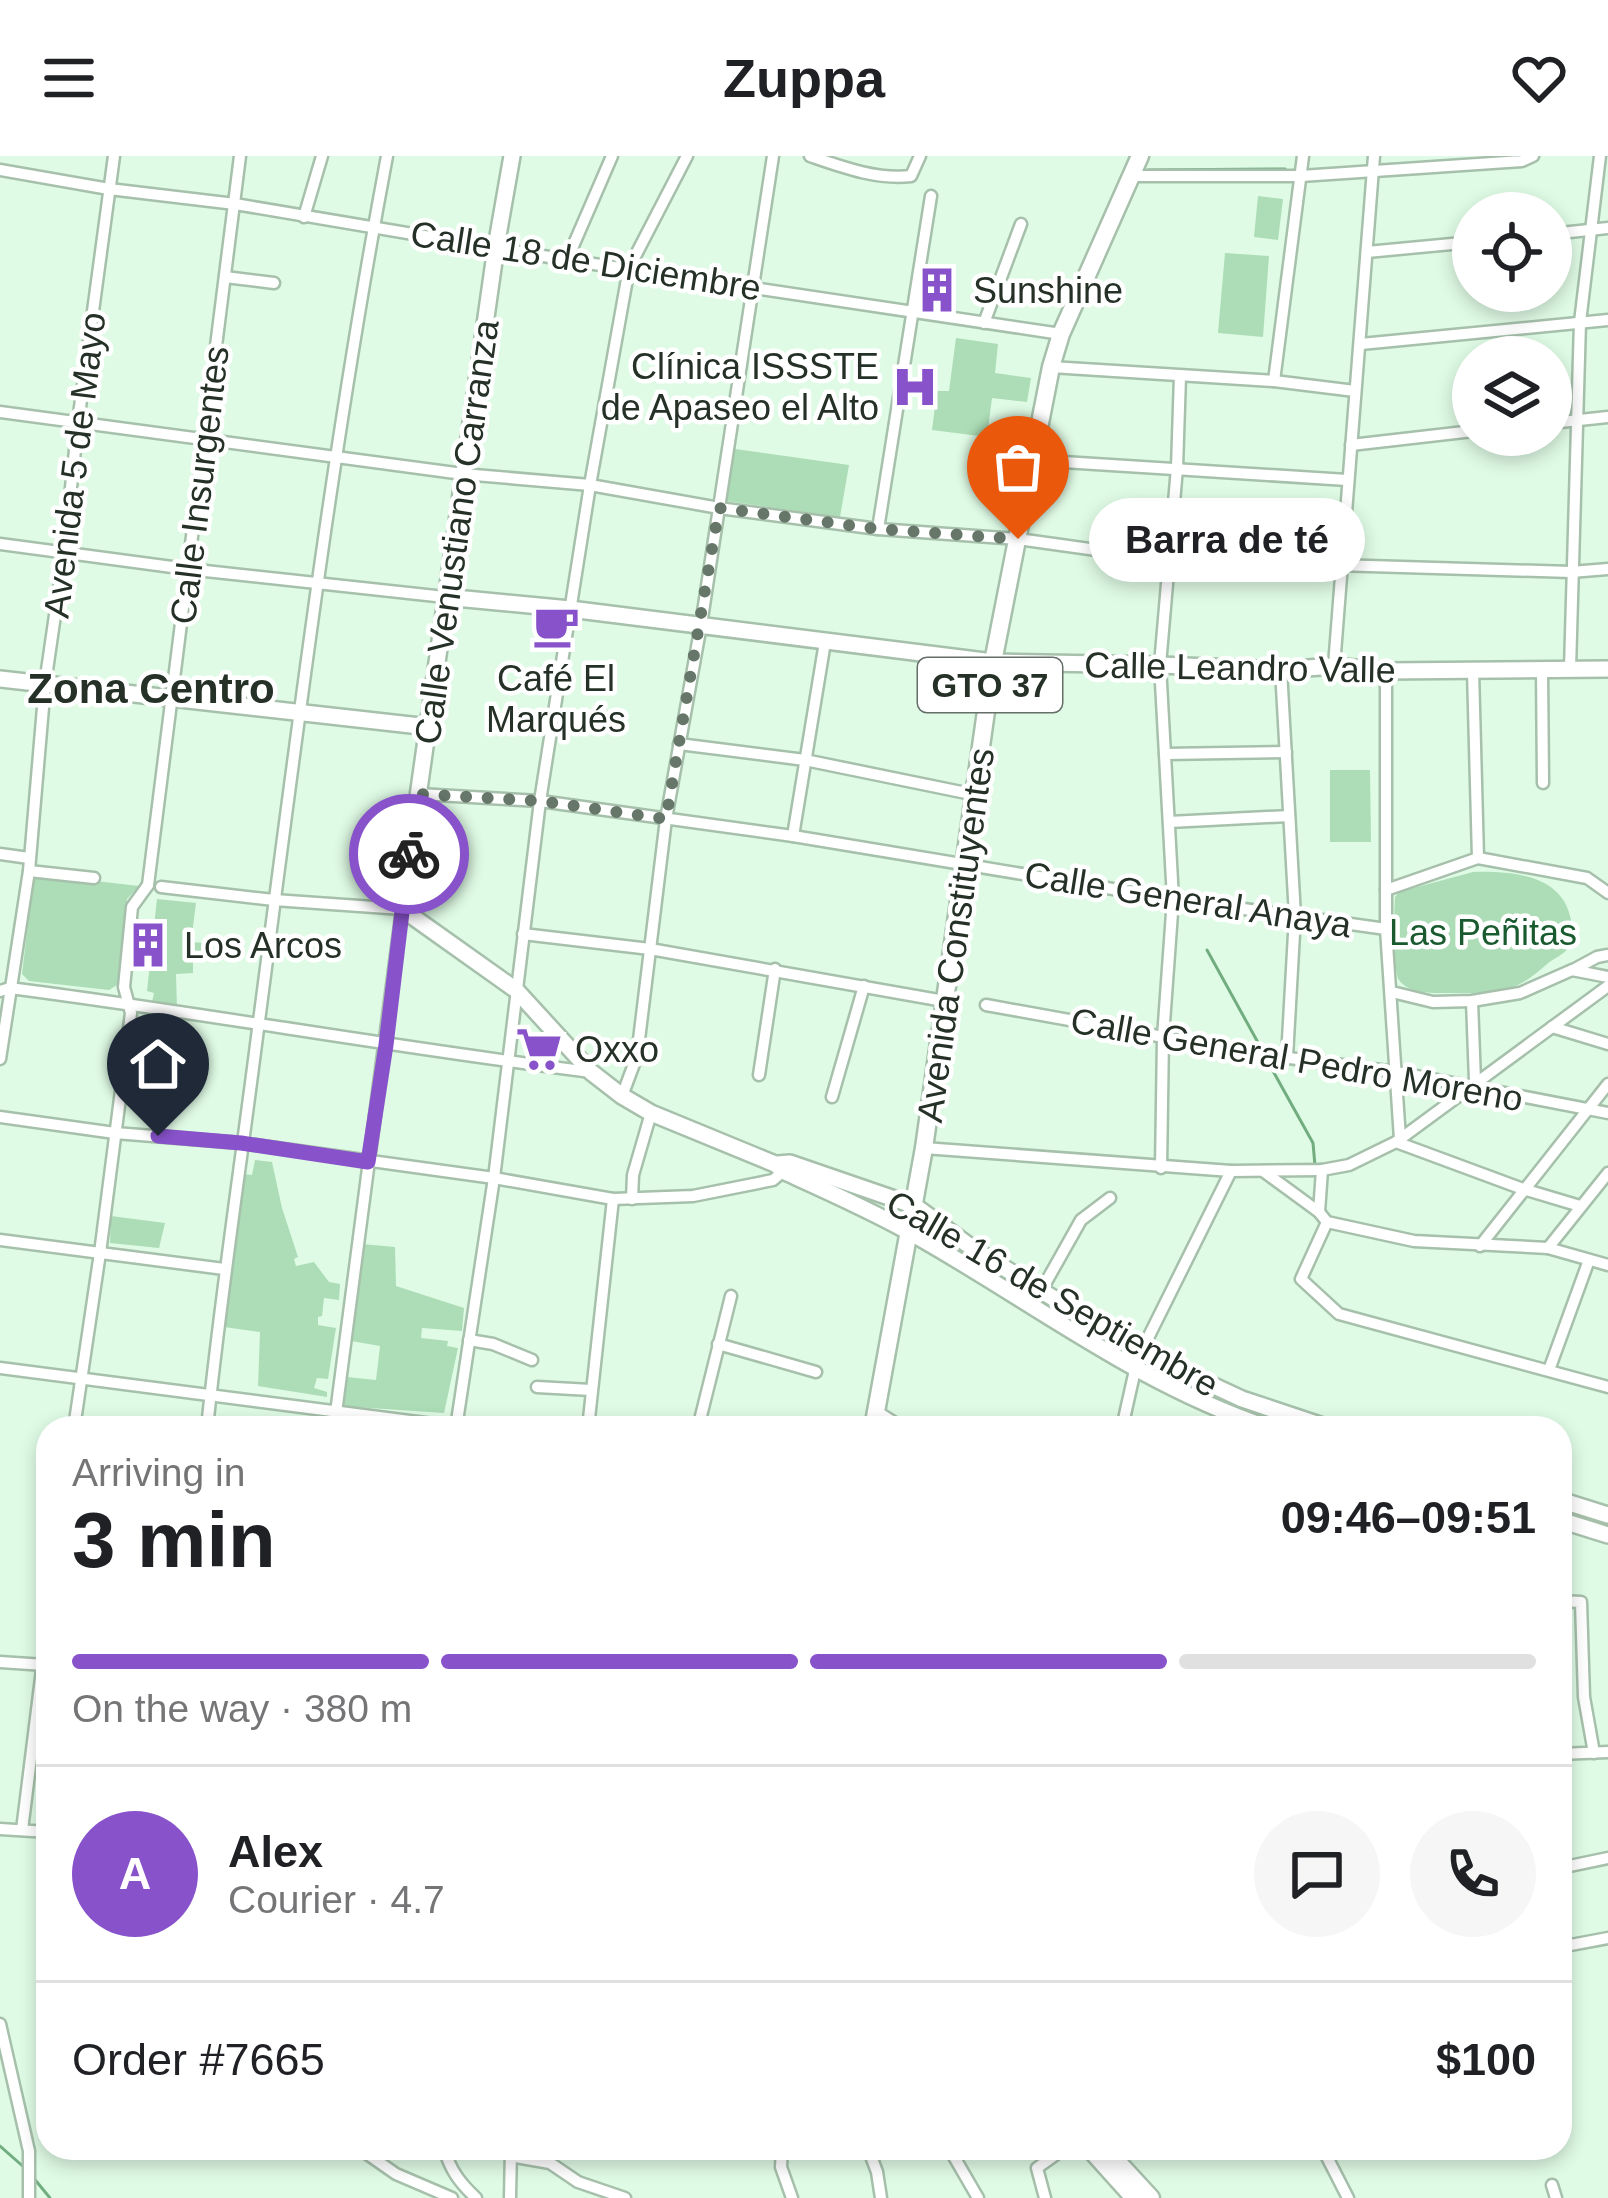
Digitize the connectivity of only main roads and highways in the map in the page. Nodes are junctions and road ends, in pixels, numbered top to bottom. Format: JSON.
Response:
{"nodes":[{"id":1,"x":1140,"y":156,"type":"edge"},
{"id":2,"x":875,"y":1416,"type":"edge"},
{"id":3,"x":1100,"y":2160,"type":"edge"},
{"id":4,"x":1117,"y":2160,"type":"edge"},
{"id":5,"x":1134,"y":2198,"type":"edge"},
{"id":6,"x":1151,"y":2198,"type":"edge"}],
"edges":[{"from":1,"to":2,"type":"main road","name":"Avenida Constituyentes","number":"GTO 37"},
{"from":3,"to":5,"type":"main road"},
{"from":4,"to":6,"type":"main road"}]}
